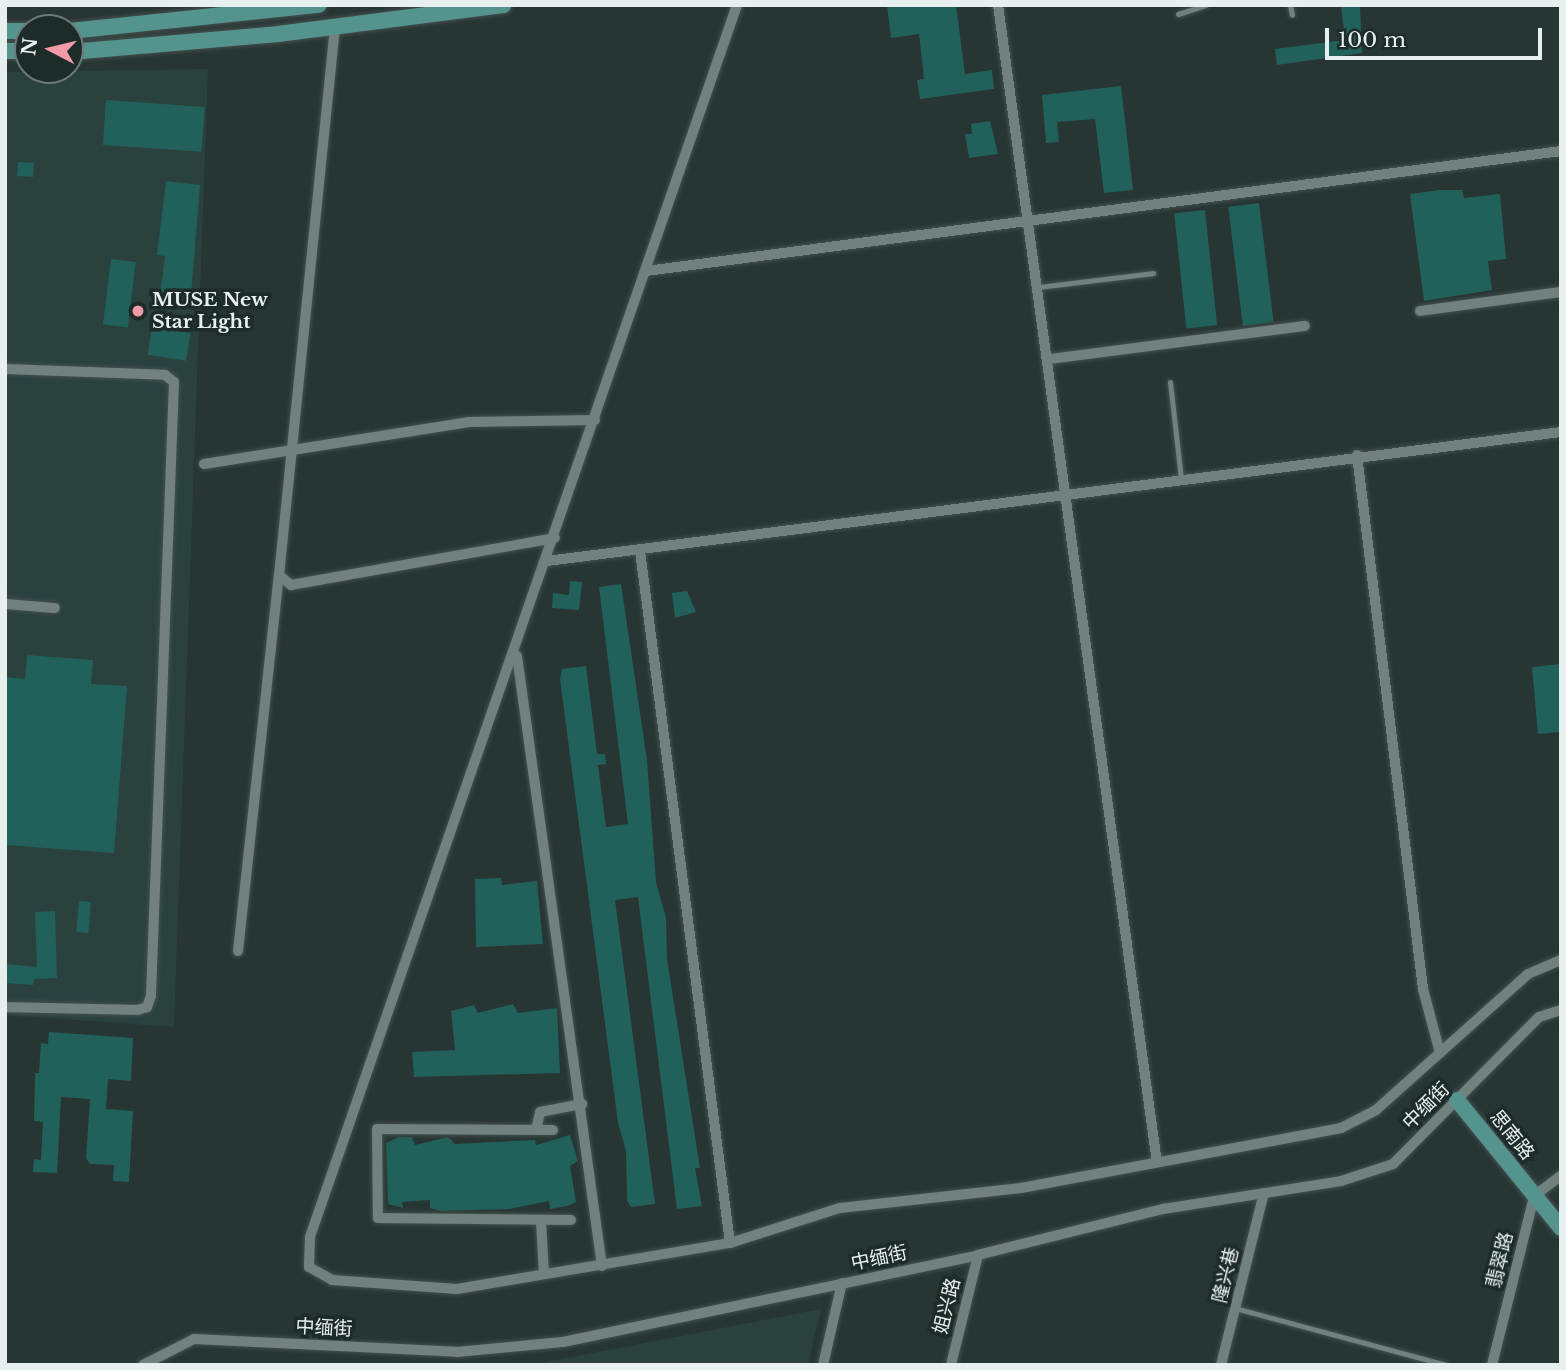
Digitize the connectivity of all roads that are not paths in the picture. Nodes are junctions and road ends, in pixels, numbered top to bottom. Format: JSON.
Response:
{"nodes":[{"id":1,"x":319,"y":5,"type":"edge"},
{"id":2,"x":503,"y":5,"type":"edge"},
{"id":3,"x":737,"y":5,"type":"edge"},
{"id":4,"x":998,"y":5,"type":"edge"},
{"id":5,"x":1206,"y":5,"type":"edge"},
{"id":6,"x":1290,"y":5,"type":"edge"},
{"id":7,"x":1178,"y":14,"type":"dead end"},
{"id":8,"x":1292,"y":15,"type":"dead end"},
{"id":9,"x":335,"y":27,"type":"junction"},
{"id":10,"x":84,"y":30,"type":"edge"},
{"id":11,"x":84,"y":51,"type":"edge"},
{"id":12,"x":1561,"y":151,"type":"edge"},
{"id":13,"x":1029,"y":218,"type":"junction"},
{"id":14,"x":646,"y":271,"type":"junction"},
{"id":15,"x":1153,"y":272,"type":"dead end"},
{"id":16,"x":1039,"y":287,"type":"junction"},
{"id":17,"x":1561,"y":292,"type":"edge"},
{"id":18,"x":1420,"y":311,"type":"dead end"},
{"id":19,"x":1305,"y":326,"type":"dead end"},
{"id":20,"x":1050,"y":359,"type":"junction"},
{"id":21,"x":5,"y":369,"type":"edge"},
{"id":22,"x":1170,"y":382,"type":"dead end"},
{"id":23,"x":595,"y":420,"type":"junction"},
{"id":24,"x":1561,"y":432,"type":"edge"},
{"id":25,"x":289,"y":449,"type":"junction"},
{"id":26,"x":1357,"y":455,"type":"junction"},
{"id":27,"x":204,"y":464,"type":"dead end"},
{"id":28,"x":1181,"y":478,"type":"junction"},
{"id":29,"x":1067,"y":493,"type":"junction"},
{"id":30,"x":555,"y":538,"type":"junction"},
{"id":31,"x":640,"y":551,"type":"junction"},
{"id":32,"x":547,"y":561,"type":"junction"},
{"id":33,"x":279,"y":575,"type":"junction"},
{"id":34,"x":5,"y":604,"type":"edge"},
{"id":35,"x":55,"y":608,"type":"dead end"},
{"id":36,"x":517,"y":652,"type":"junction"},
{"id":37,"x":237,"y":951,"type":"dead end"},
{"id":38,"x":1561,"y":960,"type":"edge"},
{"id":39,"x":5,"y":1007,"type":"edge"},
{"id":40,"x":1561,"y":1010,"type":"edge"},
{"id":41,"x":1440,"y":1053,"type":"junction"},
{"id":42,"x":1457,"y":1100,"type":"junction"},
{"id":43,"x":582,"y":1104,"type":"junction"},
{"id":44,"x":536,"y":1130,"type":"junction"},
{"id":45,"x":553,"y":1130,"type":"dead end"},
{"id":46,"x":1157,"y":1162,"type":"junction"},
{"id":47,"x":1561,"y":1176,"type":"edge"},
{"id":48,"x":1264,"y":1193,"type":"junction"},
{"id":49,"x":1534,"y":1196,"type":"junction"},
{"id":50,"x":571,"y":1220,"type":"dead end"},
{"id":51,"x":541,"y":1221,"type":"junction"},
{"id":52,"x":1561,"y":1228,"type":"edge"},
{"id":53,"x":730,"y":1243,"type":"junction"},
{"id":54,"x":978,"y":1255,"type":"junction"},
{"id":55,"x":602,"y":1266,"type":"junction"},
{"id":56,"x":544,"y":1274,"type":"junction"},
{"id":57,"x":842,"y":1283,"type":"junction"},
{"id":58,"x":1235,"y":1308,"type":"junction"},
{"id":59,"x":457,"y":1352,"type":"junction"},
{"id":60,"x":145,"y":1364,"type":"edge"},
{"id":61,"x":454,"y":1365,"type":"edge"},
{"id":62,"x":824,"y":1365,"type":"edge"},
{"id":63,"x":951,"y":1365,"type":"edge"},
{"id":64,"x":1221,"y":1365,"type":"edge"},
{"id":65,"x":1446,"y":1365,"type":"edge"},
{"id":66,"x":1492,"y":1365,"type":"edge"}],
"edges":[{"from":1,"to":10,"type":"street"},
{"from":2,"to":9,"type":"street"},
{"from":3,"to":14,"type":"street"},
{"from":4,"to":13,"type":"street"},
{"from":5,"to":7,"type":"lane"},
{"from":6,"to":8,"type":"lane"},
{"from":9,"to":11,"type":"street"},
{"from":9,"to":25,"type":"street"},
{"from":12,"to":13,"type":"street"},
{"from":13,"to":14,"type":"street"},
{"from":13,"to":16,"type":"street"},
{"from":14,"to":23,"type":"street"},
{"from":15,"to":16,"type":"lane"},
{"from":16,"to":20,"type":"street"},
{"from":17,"to":18,"type":"street"},
{"from":19,"to":20,"type":"street"},
{"from":20,"to":29,"type":"street"},
{"from":21,"to":39,"type":"street"},
{"from":22,"to":28,"type":"lane"},
{"from":23,"to":25,"type":"street"},
{"from":23,"to":30,"type":"street"},
{"from":24,"to":26,"type":"street"},
{"from":25,"to":27,"type":"street"},
{"from":25,"to":33,"type":"street"},
{"from":26,"to":28,"type":"street"},
{"from":26,"to":41,"type":"street"},
{"from":28,"to":29,"type":"street"},
{"from":29,"to":31,"type":"street"},
{"from":29,"to":46,"type":"street"},
{"from":30,"to":32,"type":"street"},
{"from":30,"to":33,"type":"street"},
{"from":31,"to":32,"type":"street"},
{"from":31,"to":53,"type":"street"},
{"from":32,"to":36,"type":"street"},
{"from":33,"to":37,"type":"street"},
{"from":34,"to":35,"type":"street"},
{"from":36,"to":43,"type":"street"},
{"from":36,"to":56,"type":"street"},
{"from":38,"to":41,"type":"street"},
{"from":40,"to":42,"type":"street","name":"中缅街"},
{"from":41,"to":46,"type":"street"},
{"from":42,"to":48,"type":"street","name":"中缅街"},
{"from":42,"to":49,"type":"street","name":"思南路"},
{"from":43,"to":44,"type":"street"},
{"from":43,"to":55,"type":"street"},
{"from":44,"to":45,"type":"street"},
{"from":44,"to":51,"type":"street"},
{"from":46,"to":53,"type":"street"},
{"from":47,"to":49,"type":"street"},
{"from":48,"to":54,"type":"street","name":"中缅街"},
{"from":48,"to":58,"type":"street","name":"隆兴巷"},
{"from":49,"to":52,"type":"street","name":"思南路"},
{"from":49,"to":66,"type":"street","name":"翡翠路"},
{"from":50,"to":51,"type":"street"},
{"from":51,"to":56,"type":"street"},
{"from":53,"to":55,"type":"street"},
{"from":54,"to":57,"type":"street","name":"中缅街"},
{"from":54,"to":63,"type":"street","name":"姐兴路"},
{"from":55,"to":56,"type":"street"},
{"from":57,"to":59,"type":"street","name":"中缅街"},
{"from":57,"to":62,"type":"street"},
{"from":58,"to":64,"type":"street","name":"隆兴巷"},
{"from":58,"to":65,"type":"lane"},
{"from":59,"to":60,"type":"street","name":"中缅街"},
{"from":59,"to":61,"type":"street"}]}
